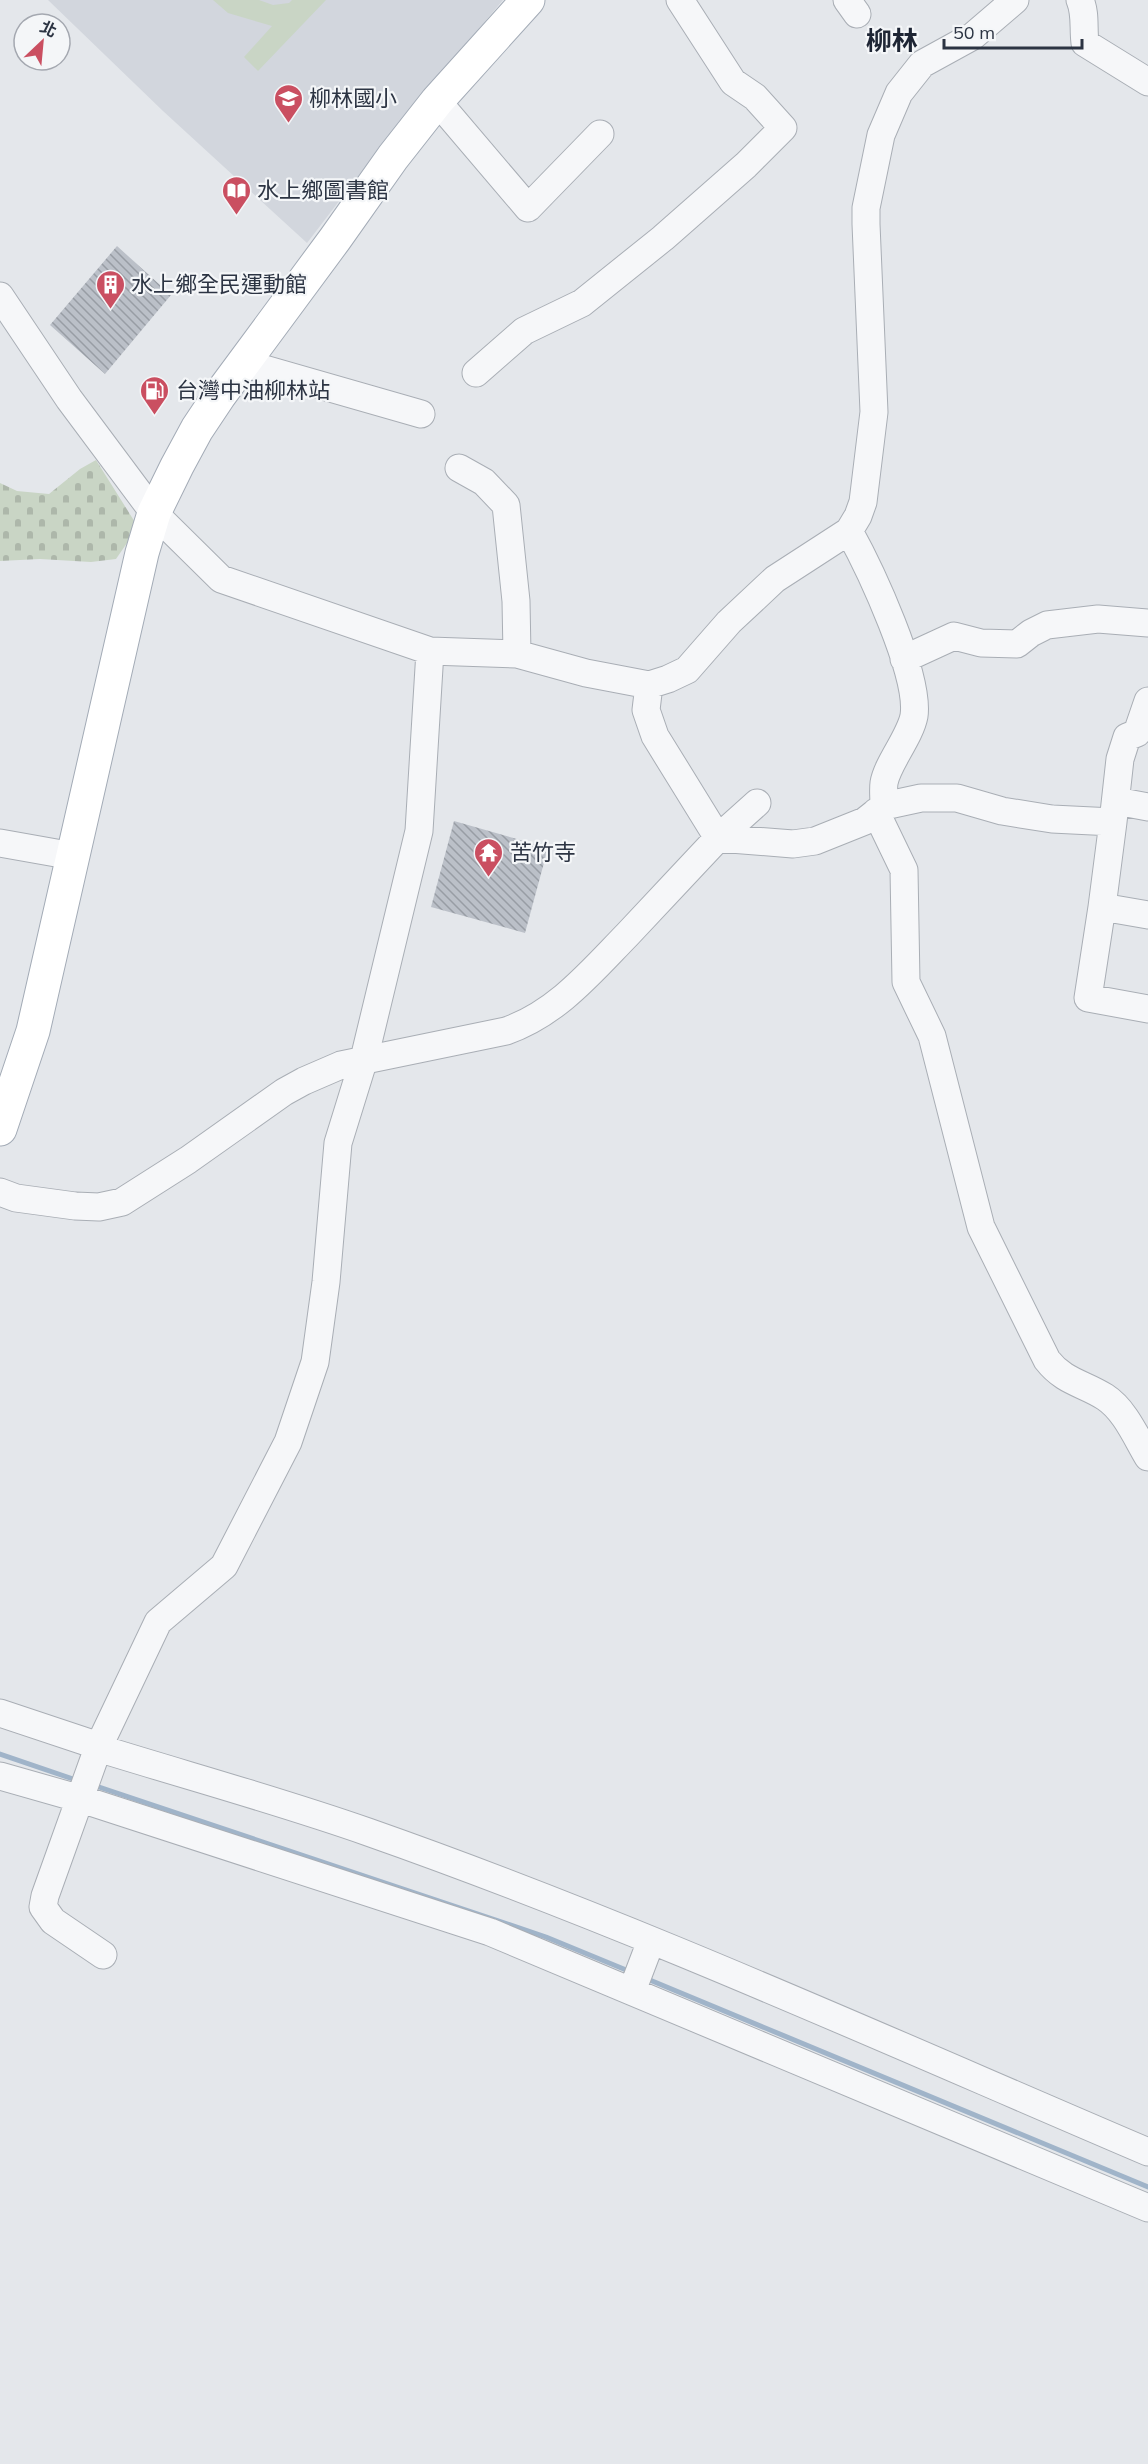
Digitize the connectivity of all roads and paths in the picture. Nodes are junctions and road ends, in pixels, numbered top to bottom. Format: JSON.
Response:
{"nodes":[{"id":1,"x":528,"y":0,"type":"edge"},
{"id":2,"x":680,"y":0,"type":"edge"},
{"id":3,"x":1015,"y":0,"type":"edge"},
{"id":4,"x":1080,"y":0,"type":"edge"},
{"id":5,"x":1148,"y":82,"type":"edge"},
{"id":6,"x":437,"y":101,"type":"junction"},
{"id":7,"x":600,"y":134,"type":"dead end"},
{"id":8,"x":0,"y":296,"type":"edge"},
{"id":9,"x":243,"y":363,"type":"junction"},
{"id":10,"x":476,"y":373,"type":"dead end"},
{"id":11,"x":421,"y":414,"type":"dead end"},
{"id":12,"x":459,"y":468,"type":"dead end"},
{"id":13,"x":154,"y":513,"type":"junction"},
{"id":14,"x":849,"y":531,"type":"junction"},
{"id":15,"x":1148,"y":623,"type":"edge"},
{"id":16,"x":430,"y":651,"type":"junction"},
{"id":17,"x":517,"y":654,"type":"junction"},
{"id":18,"x":904,"y":659,"type":"junction"},
{"id":19,"x":649,"y":685,"type":"junction"},
{"id":20,"x":1148,"y":701,"type":"edge"},
{"id":21,"x":1142,"y":733,"type":"edge"},
{"id":22,"x":757,"y":803,"type":"dead end"},
{"id":23,"x":1148,"y":807,"type":"edge"},
{"id":24,"x":880,"y":809,"type":"junction"},
{"id":25,"x":1115,"y":812,"type":"junction"},
{"id":26,"x":718,"y":838,"type":"junction"},
{"id":27,"x":0,"y":843,"type":"edge"},
{"id":28,"x":73,"y":856,"type":"junction"},
{"id":29,"x":1102,"y":907,"type":"junction"},
{"id":30,"x":1148,"y":915,"type":"edge"},
{"id":31,"x":1148,"y":1009,"type":"edge"},
{"id":32,"x":364,"y":1059,"type":"junction"},
{"id":33,"x":1,"y":1120,"type":"edge"},
{"id":34,"x":0,"y":1192,"type":"edge"},
{"id":35,"x":1148,"y":1457,"type":"edge"},
{"id":36,"x":0,"y":1713,"type":"edge"},
{"id":37,"x":98,"y":1748,"type":"junction"},
{"id":38,"x":0,"y":1776,"type":"edge"},
{"id":39,"x":81,"y":1799,"type":"junction"},
{"id":40,"x":651,"y":1941,"type":"junction"},
{"id":41,"x":103,"y":1955,"type":"dead end"},
{"id":42,"x":632,"y":1991,"type":"junction"},
{"id":43,"x":1148,"y":2152,"type":"edge"},
{"id":44,"x":1148,"y":2208,"type":"edge"}],
"edges":[{"from":1,"to":6,"type":"main road"},
{"from":2,"to":10,"type":"street"},
{"from":3,"to":14,"type":"street"},
{"from":4,"to":5,"type":"street"},
{"from":6,"to":7,"type":"street"},
{"from":6,"to":9,"type":"main road"},
{"from":8,"to":13,"type":"street"},
{"from":9,"to":11,"type":"street"},
{"from":9,"to":13,"type":"main road"},
{"from":12,"to":17,"type":"street"},
{"from":13,"to":16,"type":"street"},
{"from":13,"to":28,"type":"main road"},
{"from":14,"to":18,"type":"street"},
{"from":14,"to":19,"type":"street"},
{"from":15,"to":18,"type":"street"},
{"from":16,"to":17,"type":"street"},
{"from":16,"to":32,"type":"street"},
{"from":17,"to":19,"type":"street"},
{"from":18,"to":24,"type":"street"},
{"from":19,"to":26,"type":"street"},
{"from":20,"to":21,"type":"street"},
{"from":21,"to":25,"type":"street"},
{"from":22,"to":26,"type":"street"},
{"from":23,"to":25,"type":"street"},
{"from":24,"to":25,"type":"street"},
{"from":24,"to":26,"type":"street"},
{"from":24,"to":35,"type":"street"},
{"from":25,"to":29,"type":"street"},
{"from":26,"to":32,"type":"street"},
{"from":27,"to":28,"type":"street"},
{"from":28,"to":33,"type":"main road"},
{"from":29,"to":30,"type":"street"},
{"from":29,"to":31,"type":"street"},
{"from":32,"to":34,"type":"street"},
{"from":32,"to":37,"type":"street"},
{"from":36,"to":37,"type":"street"},
{"from":37,"to":39,"type":"street"},
{"from":37,"to":40,"type":"street"},
{"from":38,"to":39,"type":"street"},
{"from":39,"to":41,"type":"street"},
{"from":39,"to":42,"type":"street"},
{"from":40,"to":42,"type":"street"},
{"from":40,"to":43,"type":"street"},
{"from":42,"to":44,"type":"street"}]}
